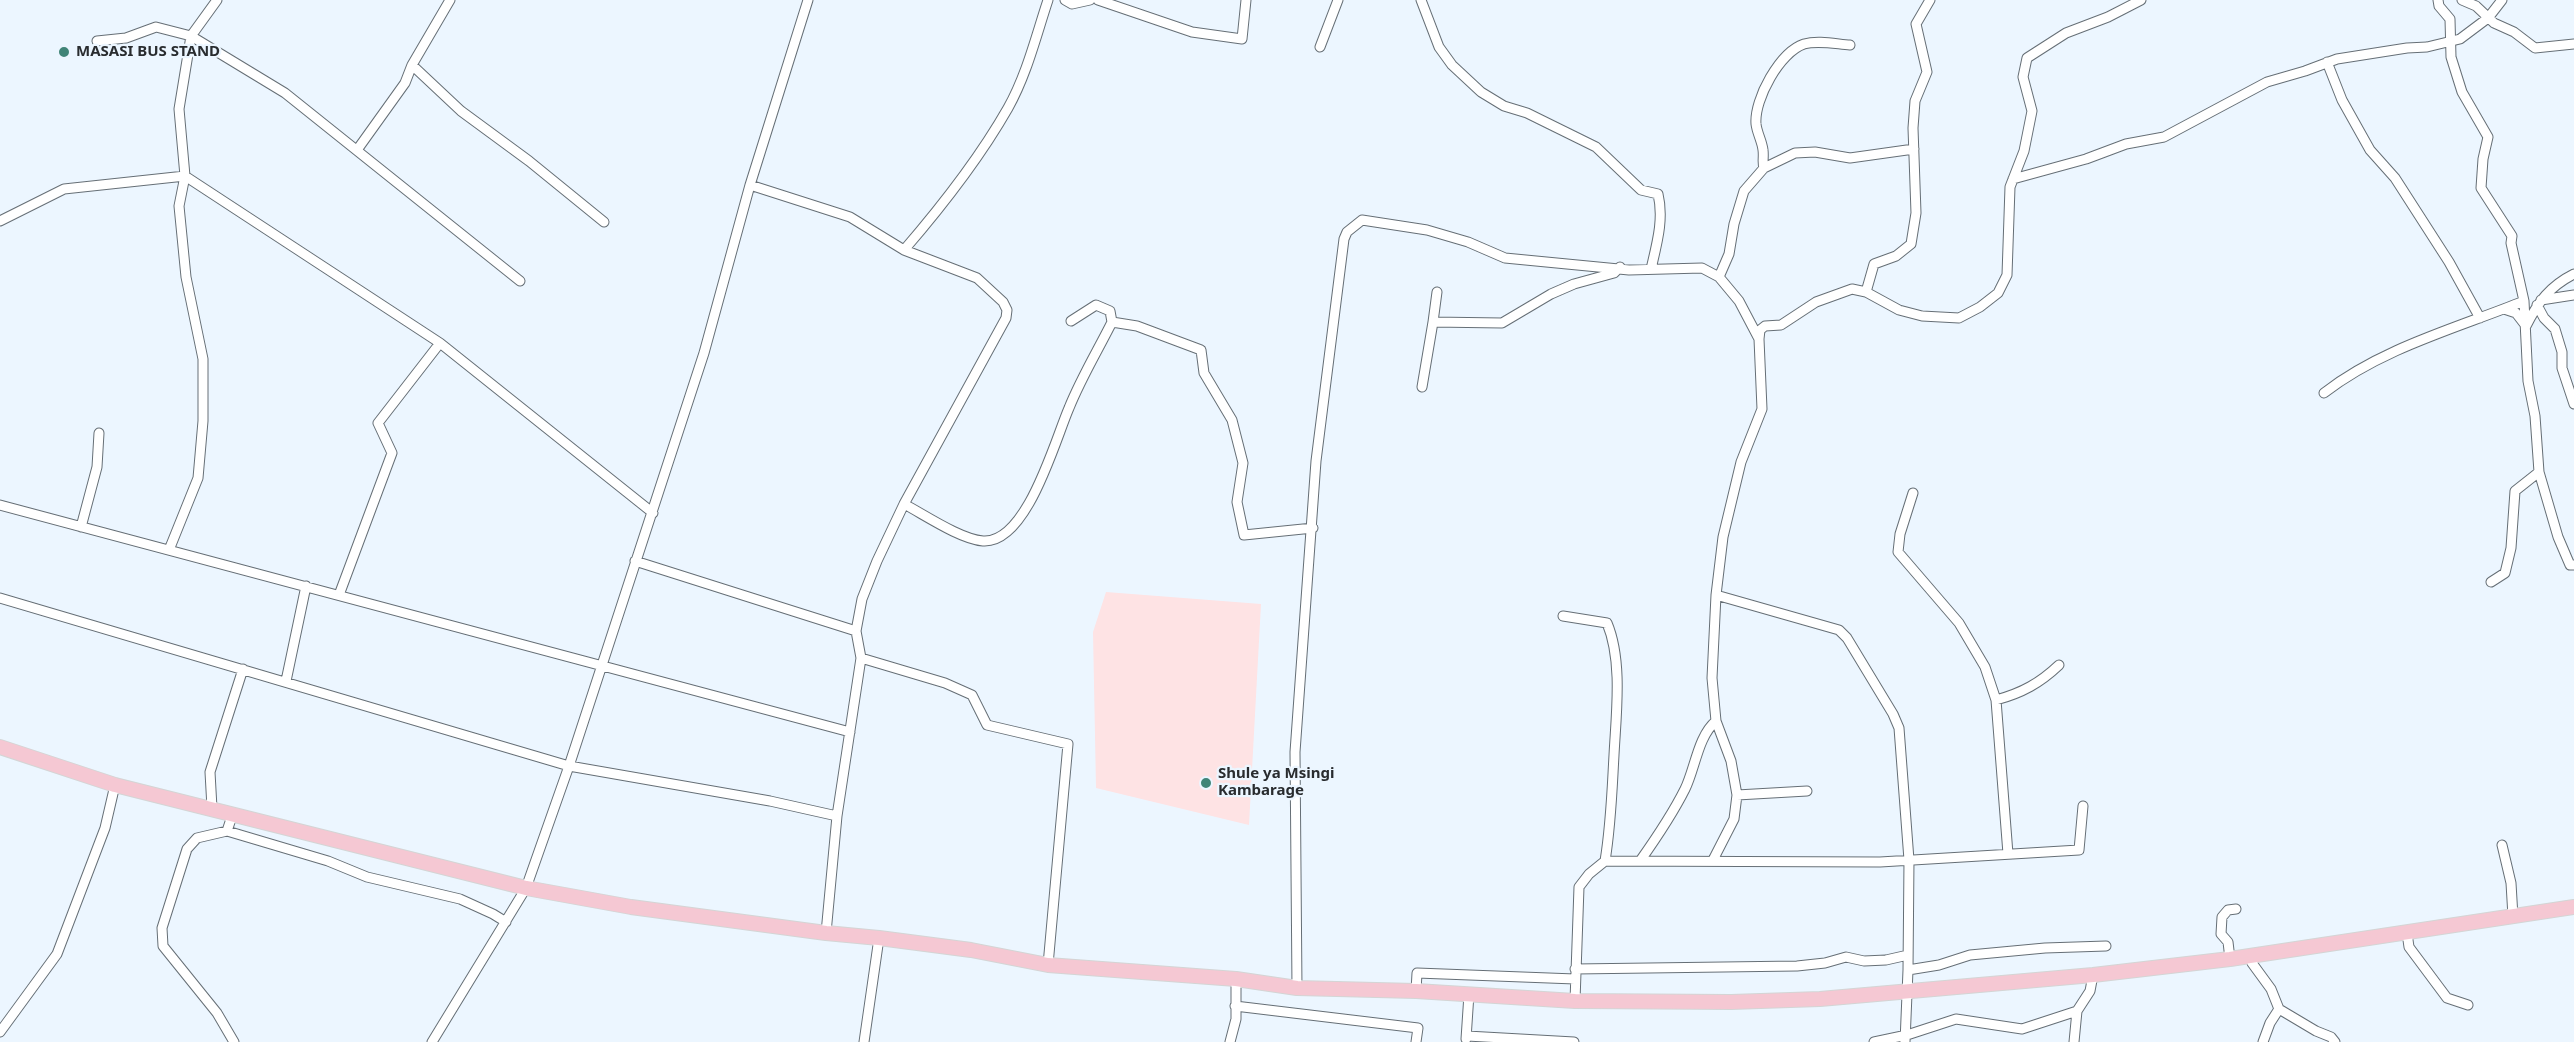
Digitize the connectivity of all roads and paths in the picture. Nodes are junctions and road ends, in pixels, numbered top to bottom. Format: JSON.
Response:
{"nodes":[{"id":1,"x":217,"y":0,"type":"edge"},
{"id":2,"x":450,"y":0,"type":"edge"},
{"id":3,"x":807,"y":0,"type":"edge"},
{"id":4,"x":1048,"y":0,"type":"edge"},
{"id":5,"x":1065,"y":0,"type":"edge"},
{"id":6,"x":1090,"y":0,"type":"edge"},
{"id":7,"x":1098,"y":0,"type":"edge"},
{"id":8,"x":1246,"y":0,"type":"edge"},
{"id":9,"x":1338,"y":0,"type":"edge"},
{"id":10,"x":1421,"y":0,"type":"edge"},
{"id":11,"x":1930,"y":0,"type":"edge"},
{"id":12,"x":2141,"y":0,"type":"edge"},
{"id":13,"x":2438,"y":0,"type":"edge"},
{"id":14,"x":2462,"y":0,"type":"edge"},
{"id":15,"x":2502,"y":0,"type":"edge"},
{"id":16,"x":2488,"y":18,"type":"junction"},
{"id":17,"x":190,"y":36,"type":"junction"},
{"id":18,"x":98,"y":41,"type":"dead end"},
{"id":19,"x":2452,"y":41,"type":"junction"},
{"id":20,"x":2574,"y":44,"type":"edge"},
{"id":21,"x":1850,"y":45,"type":"dead end"},
{"id":22,"x":1320,"y":47,"type":"dead end"},
{"id":23,"x":2327,"y":62,"type":"junction"},
{"id":24,"x":412,"y":65,"type":"junction"},
{"id":25,"x":1914,"y":149,"type":"junction"},
{"id":26,"x":357,"y":150,"type":"junction"},
{"id":27,"x":1764,"y":168,"type":"junction"},
{"id":28,"x":185,"y":176,"type":"junction"},
{"id":29,"x":2013,"y":179,"type":"junction"},
{"id":30,"x":750,"y":185,"type":"junction"},
{"id":31,"x":0,"y":221,"type":"edge"},
{"id":32,"x":604,"y":222,"type":"dead end"},
{"id":33,"x":904,"y":250,"type":"junction"},
{"id":34,"x":1620,"y":267,"type":"junction"},
{"id":35,"x":1651,"y":269,"type":"junction"},
{"id":36,"x":2574,"y":274,"type":"edge"},
{"id":37,"x":1719,"y":277,"type":"junction"},
{"id":38,"x":520,"y":281,"type":"dead end"},
{"id":39,"x":1437,"y":292,"type":"dead end"},
{"id":40,"x":1866,"y":292,"type":"junction"},
{"id":41,"x":2574,"y":295,"type":"edge"},
{"id":42,"x":2524,"y":301,"type":"junction"},
{"id":43,"x":2539,"y":302,"type":"junction"},
{"id":44,"x":2504,"y":309,"type":"junction"},
{"id":45,"x":2480,"y":318,"type":"junction"},
{"id":46,"x":1071,"y":321,"type":"dead end"},
{"id":47,"x":1112,"y":322,"type":"junction"},
{"id":48,"x":1433,"y":322,"type":"junction"},
{"id":49,"x":2526,"y":326,"type":"junction"},
{"id":50,"x":1759,"y":339,"type":"junction"},
{"id":51,"x":440,"y":343,"type":"junction"},
{"id":52,"x":1422,"y":387,"type":"dead end"},
{"id":53,"x":2324,"y":393,"type":"dead end"},
{"id":54,"x":2574,"y":404,"type":"edge"},
{"id":55,"x":99,"y":433,"type":"dead end"},
{"id":56,"x":2539,"y":472,"type":"junction"},
{"id":57,"x":1913,"y":493,"type":"dead end"},
{"id":58,"x":904,"y":504,"type":"junction"},
{"id":59,"x":0,"y":506,"type":"edge"},
{"id":60,"x":652,"y":513,"type":"junction"},
{"id":61,"x":81,"y":527,"type":"junction"},
{"id":62,"x":1313,"y":528,"type":"junction"},
{"id":63,"x":169,"y":550,"type":"junction"},
{"id":64,"x":635,"y":561,"type":"junction"},
{"id":65,"x":2574,"y":565,"type":"edge"},
{"id":66,"x":2491,"y":582,"type":"dead end"},
{"id":67,"x":306,"y":586,"type":"junction"},
{"id":68,"x":339,"y":595,"type":"junction"},
{"id":69,"x":1716,"y":595,"type":"junction"},
{"id":70,"x":0,"y":598,"type":"edge"},
{"id":71,"x":1563,"y":616,"type":"dead end"},
{"id":72,"x":856,"y":631,"type":"junction"},
{"id":73,"x":861,"y":658,"type":"junction"},
{"id":74,"x":2059,"y":665,"type":"dead end"},
{"id":75,"x":601,"y":666,"type":"junction"},
{"id":76,"x":243,"y":669,"type":"junction"},
{"id":77,"x":286,"y":681,"type":"junction"},
{"id":78,"x":1996,"y":700,"type":"junction"},
{"id":79,"x":1716,"y":722,"type":"junction"},
{"id":80,"x":850,"y":732,"type":"junction"},
{"id":81,"x":0,"y":747,"type":"edge"},
{"id":82,"x":569,"y":766,"type":"junction"},
{"id":83,"x":115,"y":785,"type":"junction"},
{"id":84,"x":1807,"y":791,"type":"dead end"},
{"id":85,"x":1737,"y":795,"type":"junction"},
{"id":86,"x":2083,"y":806,"type":"dead end"},
{"id":87,"x":212,"y":808,"type":"junction"},
{"id":88,"x":233,"y":813,"type":"junction"},
{"id":89,"x":837,"y":816,"type":"junction"},
{"id":90,"x":227,"y":831,"type":"junction"},
{"id":91,"x":2502,"y":845,"type":"dead end"},
{"id":92,"x":2008,"y":854,"type":"junction"},
{"id":93,"x":1713,"y":860,"type":"junction"},
{"id":94,"x":1909,"y":860,"type":"junction"},
{"id":95,"x":1605,"y":861,"type":"junction"},
{"id":96,"x":1640,"y":861,"type":"junction"},
{"id":97,"x":526,"y":888,"type":"junction"},
{"id":98,"x":2574,"y":907,"type":"edge"},
{"id":99,"x":2236,"y":909,"type":"dead end"},
{"id":100,"x":2513,"y":917,"type":"junction"},
{"id":101,"x":506,"y":922,"type":"junction"},
{"id":102,"x":826,"y":933,"type":"junction"},
{"id":103,"x":2407,"y":933,"type":"junction"},
{"id":104,"x":879,"y":938,"type":"junction"},
{"id":105,"x":2106,"y":946,"type":"dead end"},
{"id":106,"x":1908,"y":955,"type":"junction"},
{"id":107,"x":2252,"y":956,"type":"junction"},
{"id":108,"x":2230,"y":959,"type":"junction"},
{"id":109,"x":1048,"y":965,"type":"junction"},
{"id":110,"x":1908,"y":970,"type":"junction"},
{"id":111,"x":1575,"y":974,"type":"junction"},
{"id":112,"x":2093,"y":975,"type":"junction"},
{"id":113,"x":1236,"y":979,"type":"junction"},
{"id":114,"x":1297,"y":987,"type":"junction"},
{"id":115,"x":1416,"y":991,"type":"junction"},
{"id":116,"x":1906,"y":992,"type":"junction"},
{"id":117,"x":1469,"y":994,"type":"junction"},
{"id":118,"x":1575,"y":1001,"type":"junction"},
{"id":119,"x":2468,"y":1005,"type":"dead end"},
{"id":120,"x":1236,"y":1006,"type":"junction"},
{"id":121,"x":2279,"y":1009,"type":"junction"},
{"id":122,"x":2077,"y":1011,"type":"junction"},
{"id":123,"x":0,"y":1032,"type":"edge"},
{"id":124,"x":1466,"y":1039,"type":"edge"},
{"id":125,"x":1906,"y":1039,"type":"edge"},
{"id":126,"x":234,"y":1042,"type":"edge"},
{"id":127,"x":432,"y":1042,"type":"edge"},
{"id":128,"x":864,"y":1042,"type":"edge"},
{"id":129,"x":1230,"y":1042,"type":"edge"},
{"id":130,"x":1416,"y":1042,"type":"edge"},
{"id":131,"x":1574,"y":1042,"type":"edge"},
{"id":132,"x":1874,"y":1042,"type":"edge"},
{"id":133,"x":2074,"y":1042,"type":"edge"},
{"id":134,"x":2263,"y":1042,"type":"edge"},
{"id":135,"x":2335,"y":1042,"type":"edge"}],
"edges":[{"from":1,"to":17,"type":"street"},
{"from":2,"to":24,"type":"street"},
{"from":3,"to":30,"type":"street"},
{"from":4,"to":33,"type":"street"},
{"from":5,"to":6,"type":"street"},
{"from":7,"to":8,"type":"street"},
{"from":9,"to":22,"type":"street"},
{"from":10,"to":35,"type":"street"},
{"from":11,"to":25,"type":"street"},
{"from":12,"to":29,"type":"street"},
{"from":13,"to":19,"type":"street"},
{"from":14,"to":16,"type":"street"},
{"from":15,"to":16,"type":"street"},
{"from":16,"to":19,"type":"street"},
{"from":16,"to":20,"type":"street"},
{"from":17,"to":18,"type":"street"},
{"from":17,"to":26,"type":"street"},
{"from":17,"to":28,"type":"street"},
{"from":19,"to":23,"type":"street"},
{"from":19,"to":42,"type":"street"},
{"from":21,"to":27,"type":"street"},
{"from":23,"to":29,"type":"street"},
{"from":23,"to":45,"type":"street"},
{"from":24,"to":26,"type":"street"},
{"from":24,"to":32,"type":"street"},
{"from":25,"to":27,"type":"street"},
{"from":25,"to":40,"type":"street"},
{"from":26,"to":38,"type":"street"},
{"from":27,"to":37,"type":"street"},
{"from":28,"to":31,"type":"street"},
{"from":28,"to":51,"type":"street"},
{"from":28,"to":63,"type":"street"},
{"from":29,"to":40,"type":"street"},
{"from":30,"to":33,"type":"street"},
{"from":30,"to":60,"type":"street"},
{"from":33,"to":58,"type":"street"},
{"from":34,"to":35,"type":"street"},
{"from":34,"to":48,"type":"street"},
{"from":34,"to":62,"type":"street"},
{"from":35,"to":37,"type":"street"},
{"from":36,"to":43,"type":"street"},
{"from":37,"to":50,"type":"street"},
{"from":39,"to":48,"type":"street"},
{"from":40,"to":50,"type":"street"},
{"from":41,"to":43,"type":"street"},
{"from":42,"to":44,"type":"street"},
{"from":42,"to":49,"type":"street"},
{"from":43,"to":49,"type":"street"},
{"from":43,"to":54,"type":"street"},
{"from":44,"to":45,"type":"street"},
{"from":44,"to":49,"type":"street"},
{"from":45,"to":53,"type":"street"},
{"from":46,"to":47,"type":"street"},
{"from":47,"to":58,"type":"street"},
{"from":47,"to":62,"type":"street"},
{"from":48,"to":52,"type":"street"},
{"from":49,"to":56,"type":"street"},
{"from":50,"to":69,"type":"street"},
{"from":51,"to":60,"type":"street"},
{"from":51,"to":68,"type":"street"},
{"from":55,"to":61,"type":"street"},
{"from":56,"to":65,"type":"street"},
{"from":56,"to":66,"type":"street"},
{"from":57,"to":78,"type":"street"},
{"from":58,"to":72,"type":"street"},
{"from":59,"to":61,"type":"street"},
{"from":60,"to":64,"type":"street"},
{"from":61,"to":63,"type":"street"},
{"from":62,"to":114,"type":"street"},
{"from":63,"to":67,"type":"street"},
{"from":64,"to":72,"type":"street"},
{"from":64,"to":75,"type":"street"},
{"from":67,"to":68,"type":"street"},
{"from":67,"to":77,"type":"street"},
{"from":68,"to":75,"type":"street"},
{"from":69,"to":79,"type":"street"},
{"from":69,"to":94,"type":"street"},
{"from":70,"to":76,"type":"street"},
{"from":71,"to":95,"type":"street"},
{"from":72,"to":73,"type":"street"},
{"from":73,"to":80,"type":"street"},
{"from":73,"to":109,"type":"street"},
{"from":74,"to":78,"type":"street"},
{"from":75,"to":80,"type":"street"},
{"from":75,"to":82,"type":"street"},
{"from":76,"to":77,"type":"street"},
{"from":76,"to":87,"type":"street"},
{"from":77,"to":82,"type":"street"},
{"from":78,"to":92,"type":"street"},
{"from":79,"to":85,"type":"street"},
{"from":79,"to":96,"type":"street"},
{"from":80,"to":89,"type":"street"},
{"from":81,"to":83,"type":"main road"},
{"from":82,"to":89,"type":"street"},
{"from":82,"to":97,"type":"street"},
{"from":83,"to":87,"type":"main road"},
{"from":83,"to":123,"type":"street"},
{"from":84,"to":85,"type":"street"},
{"from":85,"to":93,"type":"street"},
{"from":86,"to":92,"type":"street"},
{"from":87,"to":88,"type":"main road"},
{"from":88,"to":90,"type":"street"},
{"from":88,"to":97,"type":"main road"},
{"from":89,"to":102,"type":"street"},
{"from":90,"to":101,"type":"street"},
{"from":90,"to":126,"type":"street"},
{"from":91,"to":100,"type":"street"},
{"from":92,"to":94,"type":"street"},
{"from":93,"to":94,"type":"street"},
{"from":93,"to":96,"type":"street"},
{"from":94,"to":106,"type":"street"},
{"from":95,"to":96,"type":"street"},
{"from":95,"to":111,"type":"street"},
{"from":97,"to":101,"type":"street"},
{"from":97,"to":102,"type":"main road"},
{"from":98,"to":100,"type":"main road"},
{"from":99,"to":108,"type":"street"},
{"from":100,"to":103,"type":"main road"},
{"from":101,"to":127,"type":"street"},
{"from":102,"to":104,"type":"main road"},
{"from":103,"to":107,"type":"main road"},
{"from":103,"to":119,"type":"street"},
{"from":104,"to":109,"type":"main road"},
{"from":104,"to":128,"type":"street"},
{"from":105,"to":110,"type":"street"},
{"from":106,"to":110,"type":"street"},
{"from":106,"to":111,"type":"street"},
{"from":107,"to":108,"type":"main road"},
{"from":107,"to":121,"type":"street"},
{"from":108,"to":112,"type":"main road"},
{"from":109,"to":113,"type":"main road"},
{"from":110,"to":116,"type":"street"},
{"from":111,"to":115,"type":"street"},
{"from":111,"to":118,"type":"street"},
{"from":112,"to":116,"type":"main road"},
{"from":112,"to":122,"type":"street"},
{"from":113,"to":114,"type":"main road"},
{"from":113,"to":120,"type":"street"},
{"from":114,"to":115,"type":"main road"},
{"from":115,"to":117,"type":"main road"},
{"from":116,"to":118,"type":"main road"},
{"from":116,"to":125,"type":"street"},
{"from":117,"to":118,"type":"main road"},
{"from":117,"to":124,"type":"street"},
{"from":120,"to":129,"type":"street"},
{"from":120,"to":130,"type":"street"},
{"from":121,"to":134,"type":"street"},
{"from":121,"to":135,"type":"street"},
{"from":122,"to":125,"type":"street"},
{"from":122,"to":133,"type":"street"},
{"from":124,"to":131,"type":"street"},
{"from":125,"to":132,"type":"street"}]}
